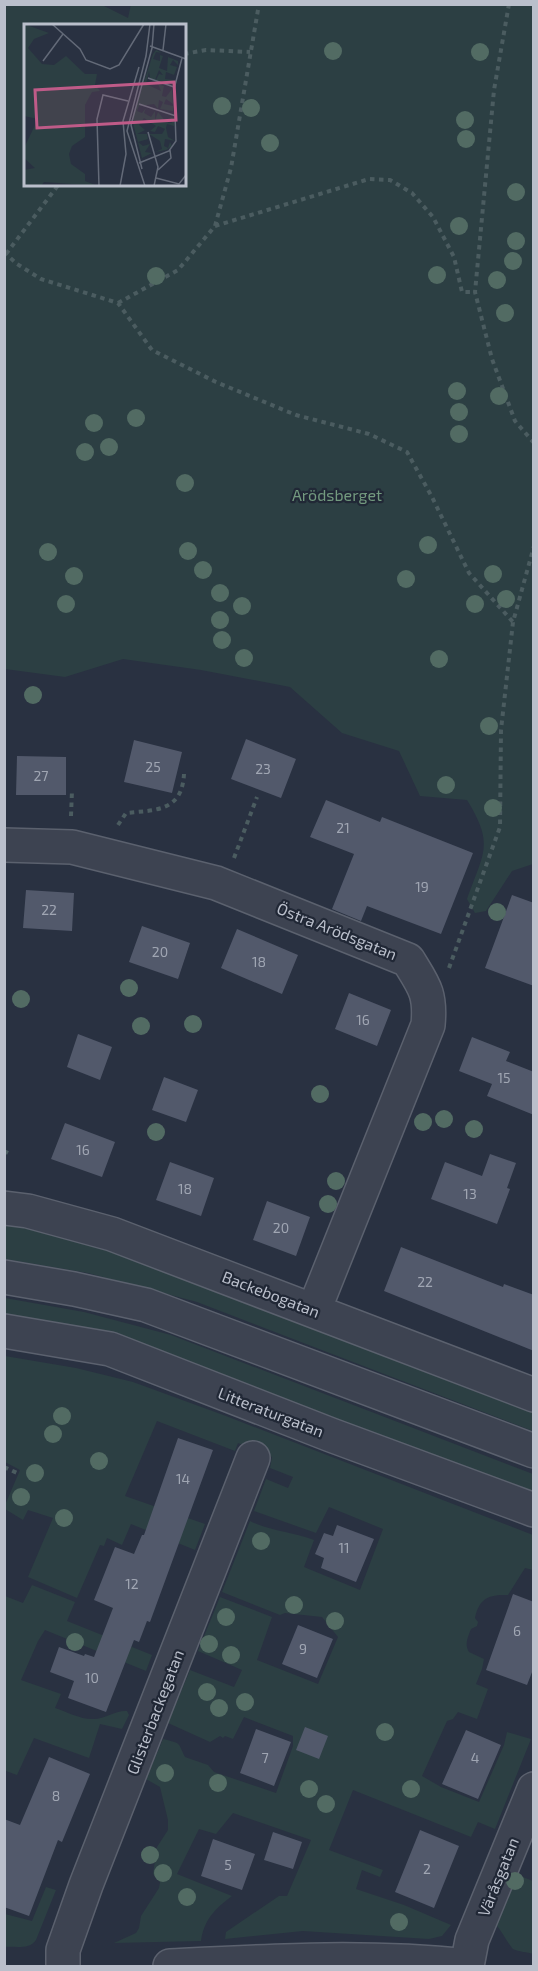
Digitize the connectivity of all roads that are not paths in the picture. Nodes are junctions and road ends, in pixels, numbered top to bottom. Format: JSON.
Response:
{"nodes":[{"id":1,"x":4,"y":846,"type":"edge"},
{"id":2,"x":4,"y":1209,"type":"edge"},
{"id":3,"x":4,"y":1277,"type":"edge"},
{"id":4,"x":314,"y":1310,"type":"junction"},
{"id":5,"x":4,"y":1331,"type":"edge"},
{"id":6,"x":534,"y":1395,"type":"edge"},
{"id":7,"x":534,"y":1452,"type":"edge"},
{"id":8,"x":253,"y":1458,"type":"dead end"},
{"id":9,"x":534,"y":1510,"type":"edge"},
{"id":10,"x":534,"y":1789,"type":"edge"},
{"id":11,"x":63,"y":1966,"type":"edge"},
{"id":12,"x":170,"y":1966,"type":"edge"},
{"id":13,"x":466,"y":1966,"type":"edge"}],
"edges":[{"from":1,"to":4,"type":"street","name":"Östra Arödsgatan"},
{"from":2,"to":4,"type":"street","name":"Backebogatan"},
{"from":3,"to":7,"type":"street"},
{"from":4,"to":6,"type":"street","name":"Backebogatan"},
{"from":5,"to":9,"type":"street","name":"Litteraturgatan"},
{"from":8,"to":11,"type":"street","name":"Glisterbackegatan"},
{"from":10,"to":13,"type":"street","name":"Väråsgatan"},
{"from":12,"to":13,"type":"street"}]}
